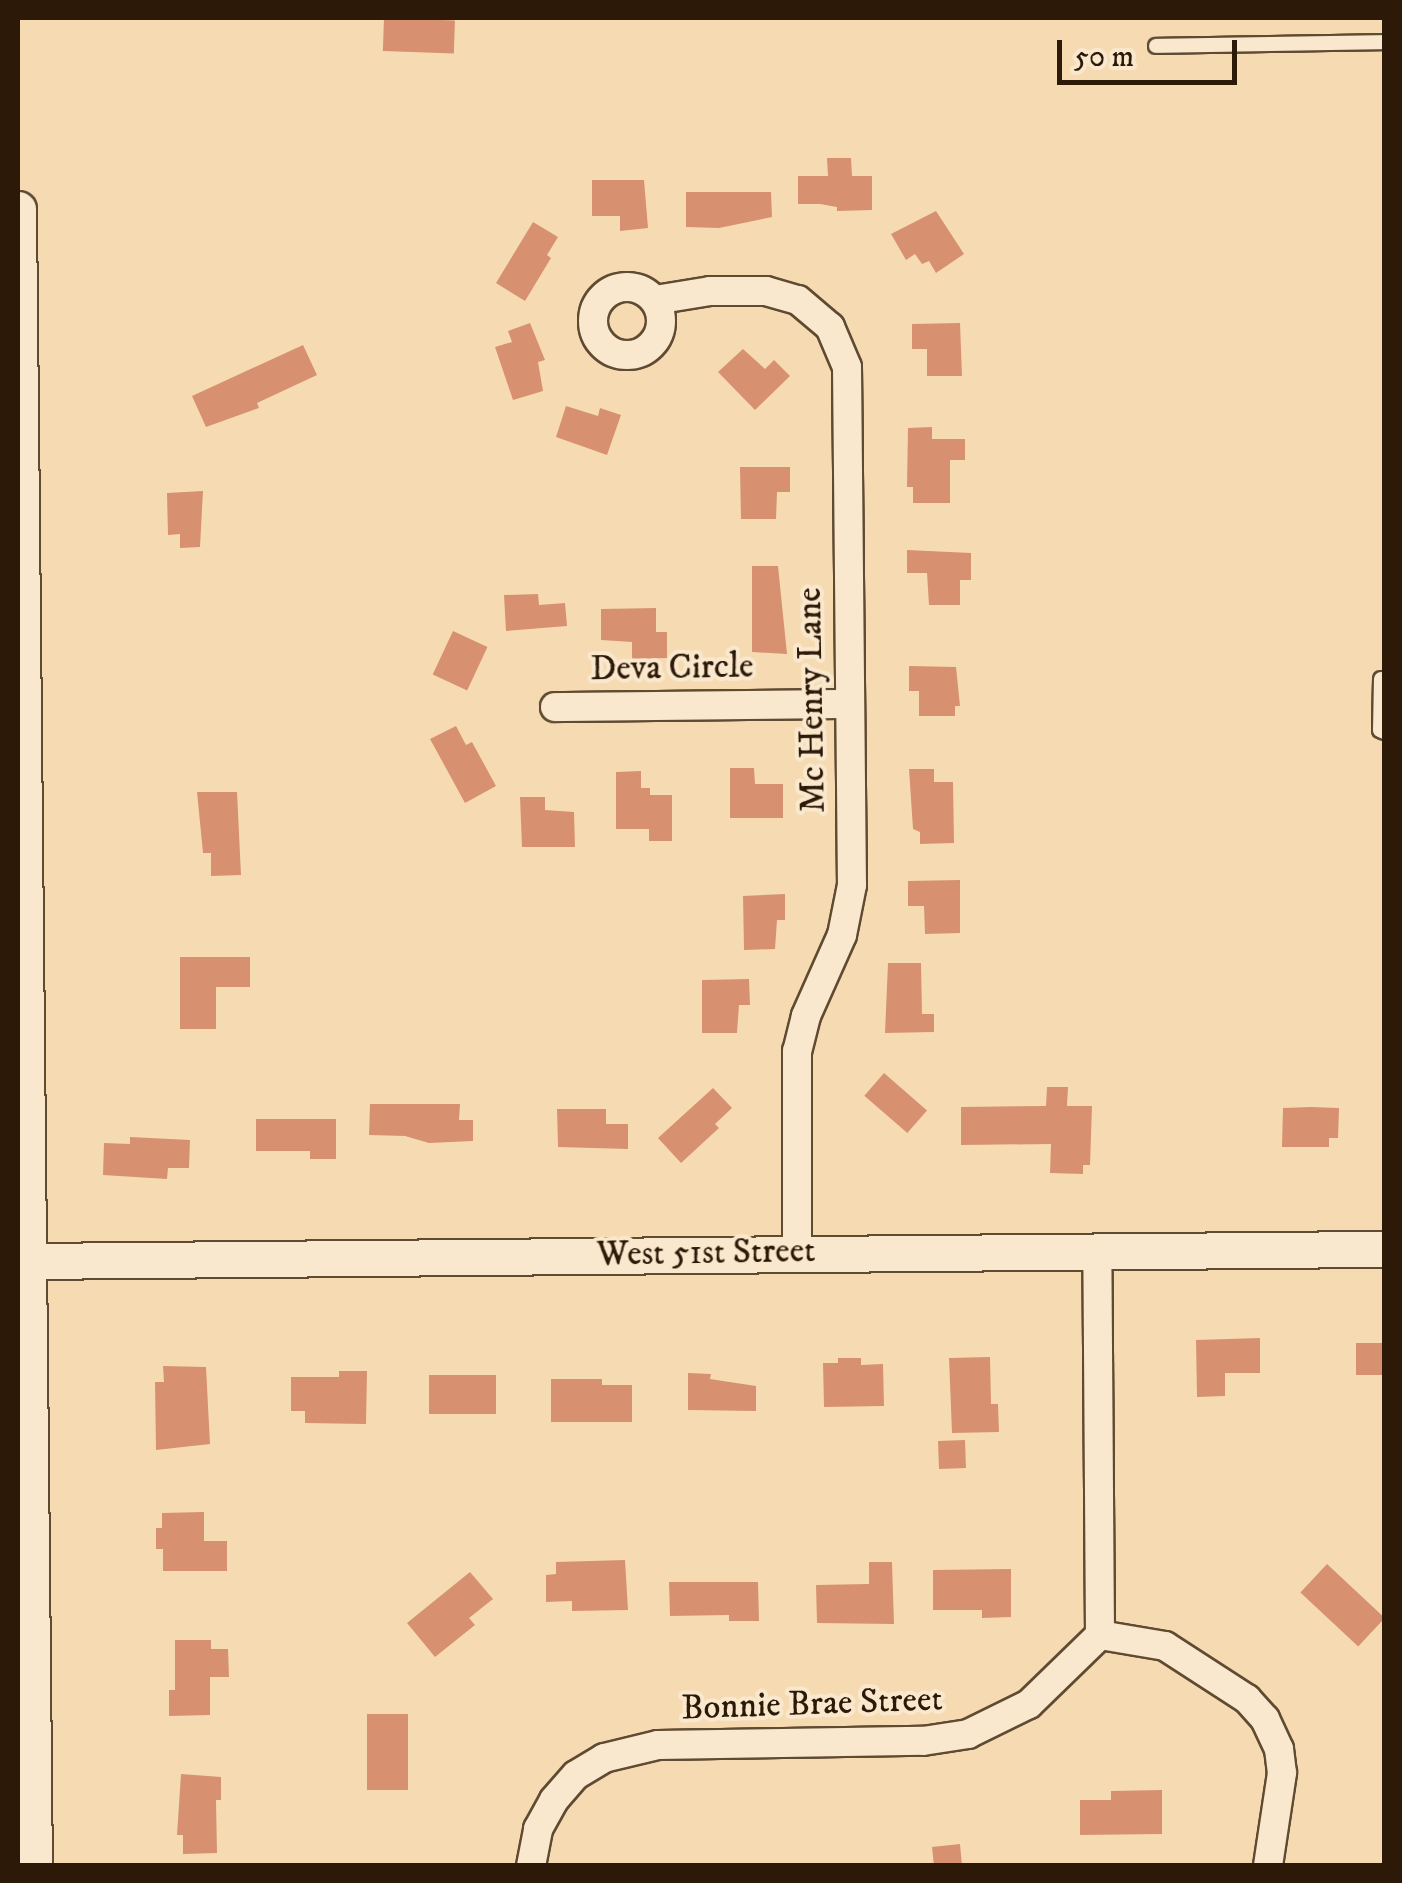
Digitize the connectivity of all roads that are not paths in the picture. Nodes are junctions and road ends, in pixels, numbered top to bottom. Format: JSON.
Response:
{"nodes":[{"id":1,"x":1384,"y":42,"type":"edge"},
{"id":2,"x":1156,"y":46,"type":"dead end"},
{"id":3,"x":18,"y":209,"type":"edge"},
{"id":4,"x":655,"y":300,"type":"dead end"},
{"id":5,"x":1381,"y":679,"type":"dead end"},
{"id":6,"x":850,"y":704,"type":"junction"},
{"id":7,"x":555,"y":707,"type":"dead end"},
{"id":8,"x":1384,"y":732,"type":"edge"},
{"id":9,"x":1097,"y":1249,"type":"junction"},
{"id":10,"x":1384,"y":1249,"type":"edge"},
{"id":11,"x":797,"y":1252,"type":"junction"},
{"id":12,"x":27,"y":1261,"type":"junction"},
{"id":13,"x":24,"y":1489,"type":"edge"},
{"id":14,"x":1100,"y":1635,"type":"junction"},
{"id":15,"x":34,"y":1866,"type":"edge"},
{"id":16,"x":531,"y":1866,"type":"edge"},
{"id":17,"x":1268,"y":1866,"type":"edge"}],
"edges":[{"from":1,"to":2,"type":"lane"},
{"from":3,"to":12,"type":"street"},
{"from":4,"to":6,"type":"street","name":"Mc Henry Lane"},
{"from":5,"to":8,"type":"lane"},
{"from":6,"to":7,"type":"street","name":"Deva Circle"},
{"from":6,"to":11,"type":"street","name":"Mc Henry Lane"},
{"from":9,"to":10,"type":"street","name":"West 51st Street"},
{"from":9,"to":11,"type":"street","name":"West 51st Street"},
{"from":9,"to":14,"type":"street"},
{"from":11,"to":12,"type":"street","name":"West 51st Street"},
{"from":12,"to":13,"type":"street"},
{"from":13,"to":15,"type":"street"},
{"from":14,"to":16,"type":"street","name":"Bonnie Brae Street"},
{"from":14,"to":17,"type":"street"}]}
